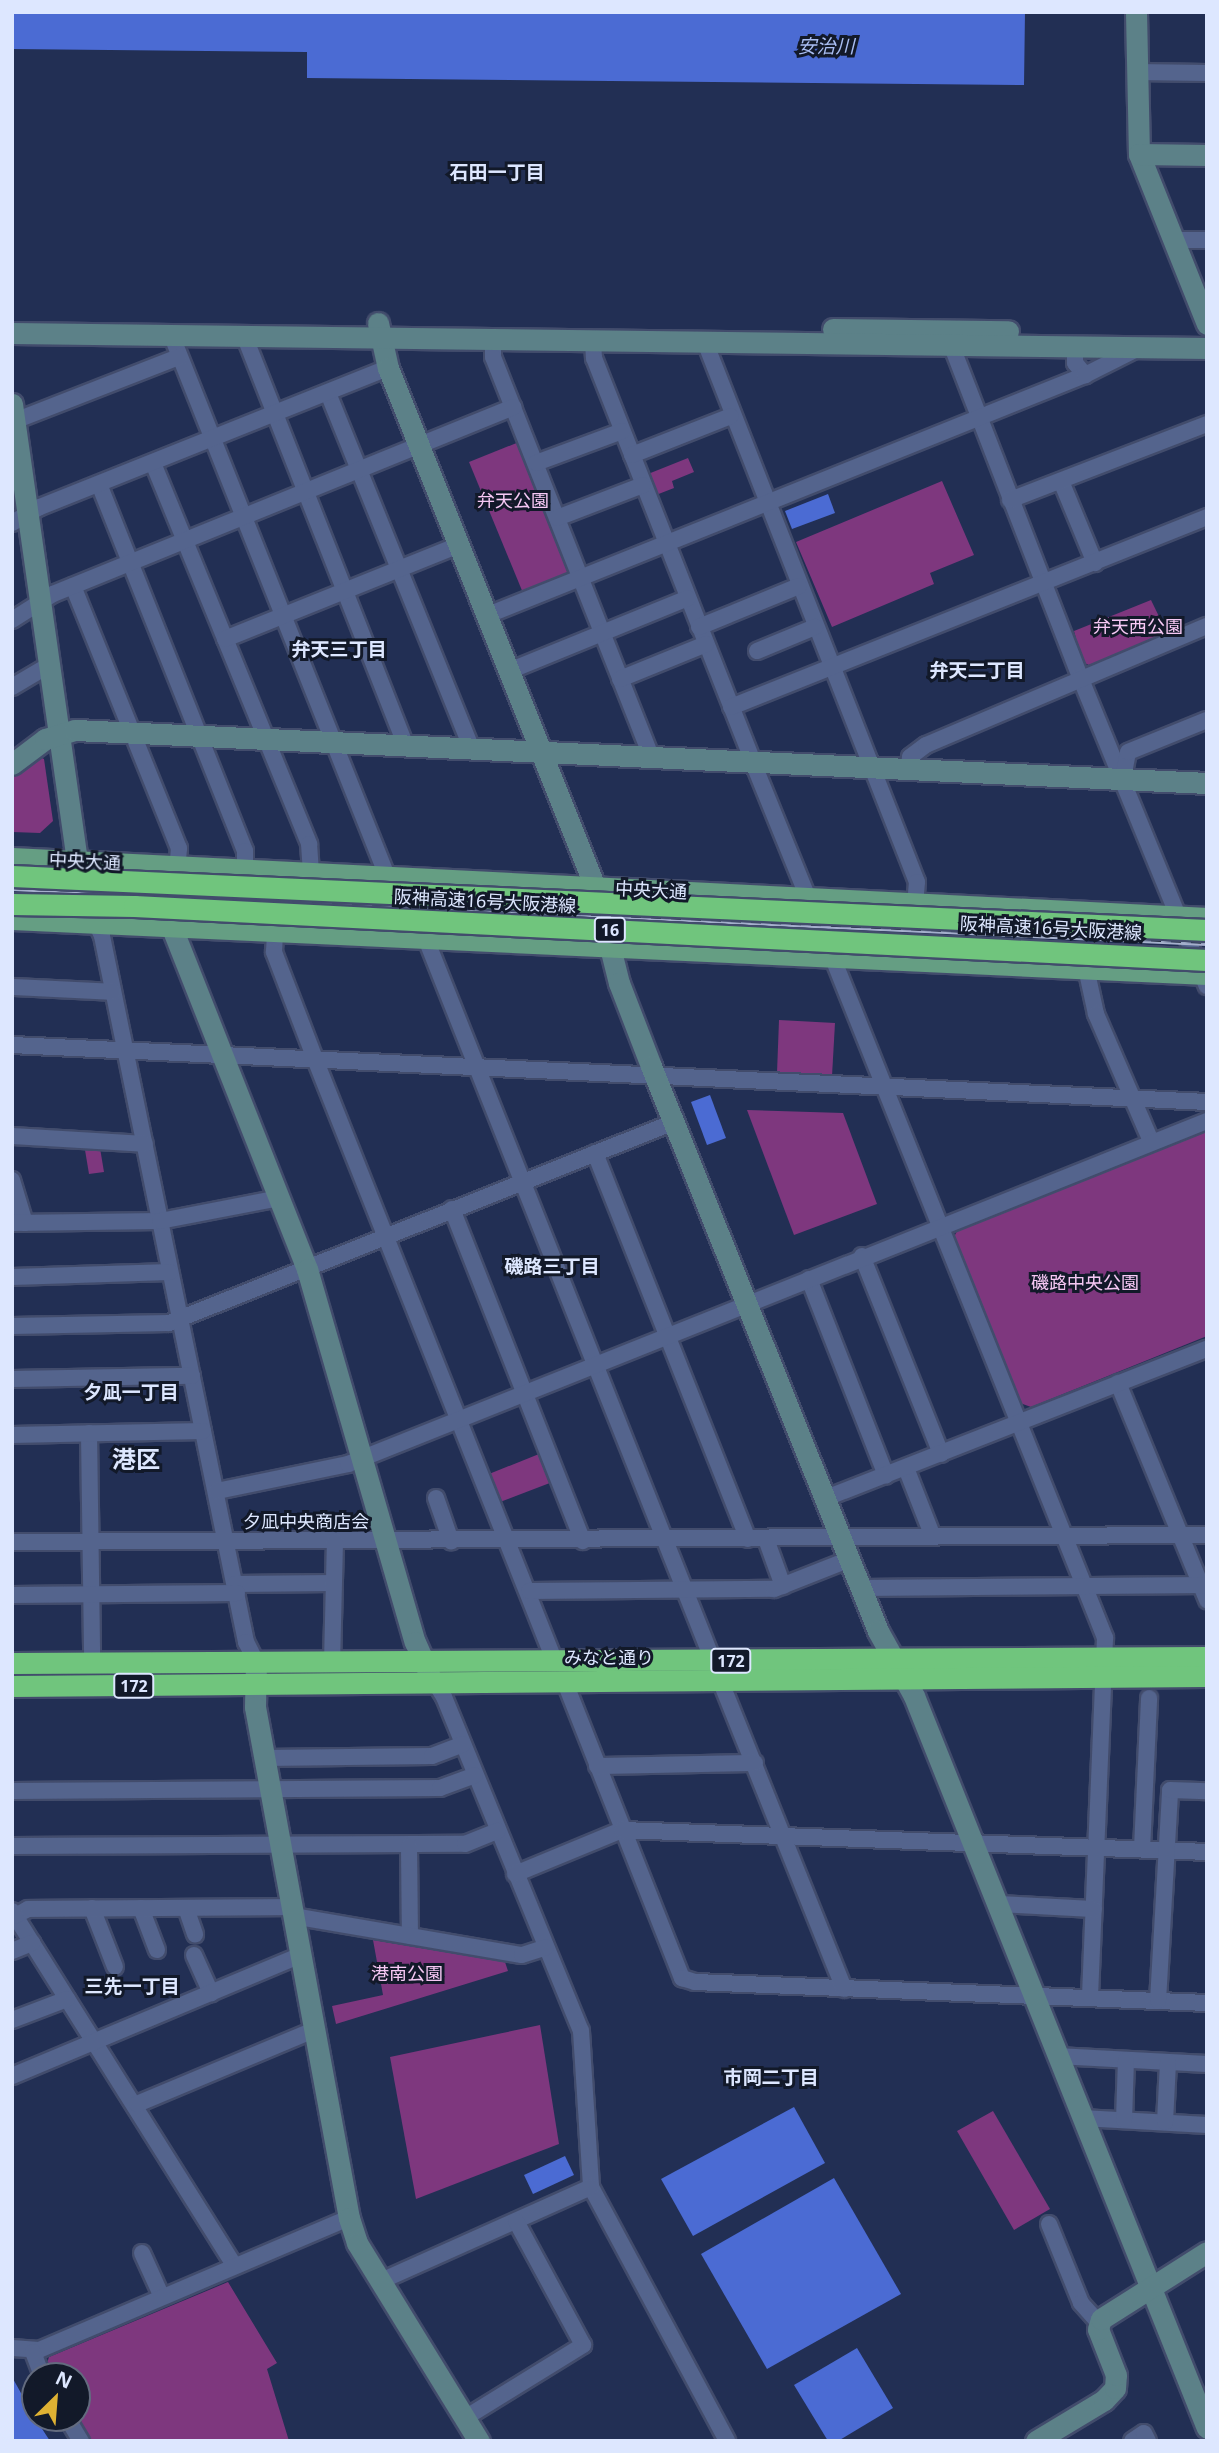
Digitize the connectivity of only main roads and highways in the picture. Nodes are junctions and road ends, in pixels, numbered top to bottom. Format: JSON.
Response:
{"nodes":[{"id":1,"x":12,"y":858,"type":"edge"},
{"id":2,"x":12,"y":876,"type":"edge"},
{"id":3,"x":12,"y":904,"type":"edge"},
{"id":4,"x":12,"y":919,"type":"edge"},
{"id":5,"x":1207,"y":919,"type":"edge"},
{"id":6,"x":1207,"y":930,"type":"edge"},
{"id":7,"x":1206,"y":974,"type":"edge"},
{"id":8,"x":1207,"y":1657,"type":"edge"},
{"id":9,"x":12,"y":1663,"type":"edge"},
{"id":10,"x":1105,"y":1667,"type":"junction"},
{"id":11,"x":717,"y":1670,"type":"junction"},
{"id":12,"x":559,"y":1671,"type":"junction"},
{"id":13,"x":1207,"y":1675,"type":"edge"},
{"id":14,"x":12,"y":1686,"type":"edge"}],
"edges":[{"from":1,"to":5,"type":"main road","name":"中央大通"},
{"from":2,"to":6,"type":"highway","name":"阪神高速16号大阪港線","number":"16","bridge":true},
{"from":3,"to":7,"type":"highway","name":"阪神高速16号大阪港線","number":"16","bridge":true},
{"from":4,"to":7,"type":"main road"},
{"from":8,"to":10,"type":"highway","name":"みなと通り","number":"172"},
{"from":9,"to":12,"type":"highway","name":"みなと通り","number":"172"},
{"from":10,"to":11,"type":"highway","name":"みなと通り","number":"172"},
{"from":10,"to":11,"type":"highway","name":"みなと通り","number":"172"},
{"from":10,"to":13,"type":"highway","name":"みなと通り","number":"172"},
{"from":11,"to":12,"type":"highway","name":"みなと通り","number":"172"},
{"from":12,"to":14,"type":"highway","name":"みなと通り","number":"172"}]}
